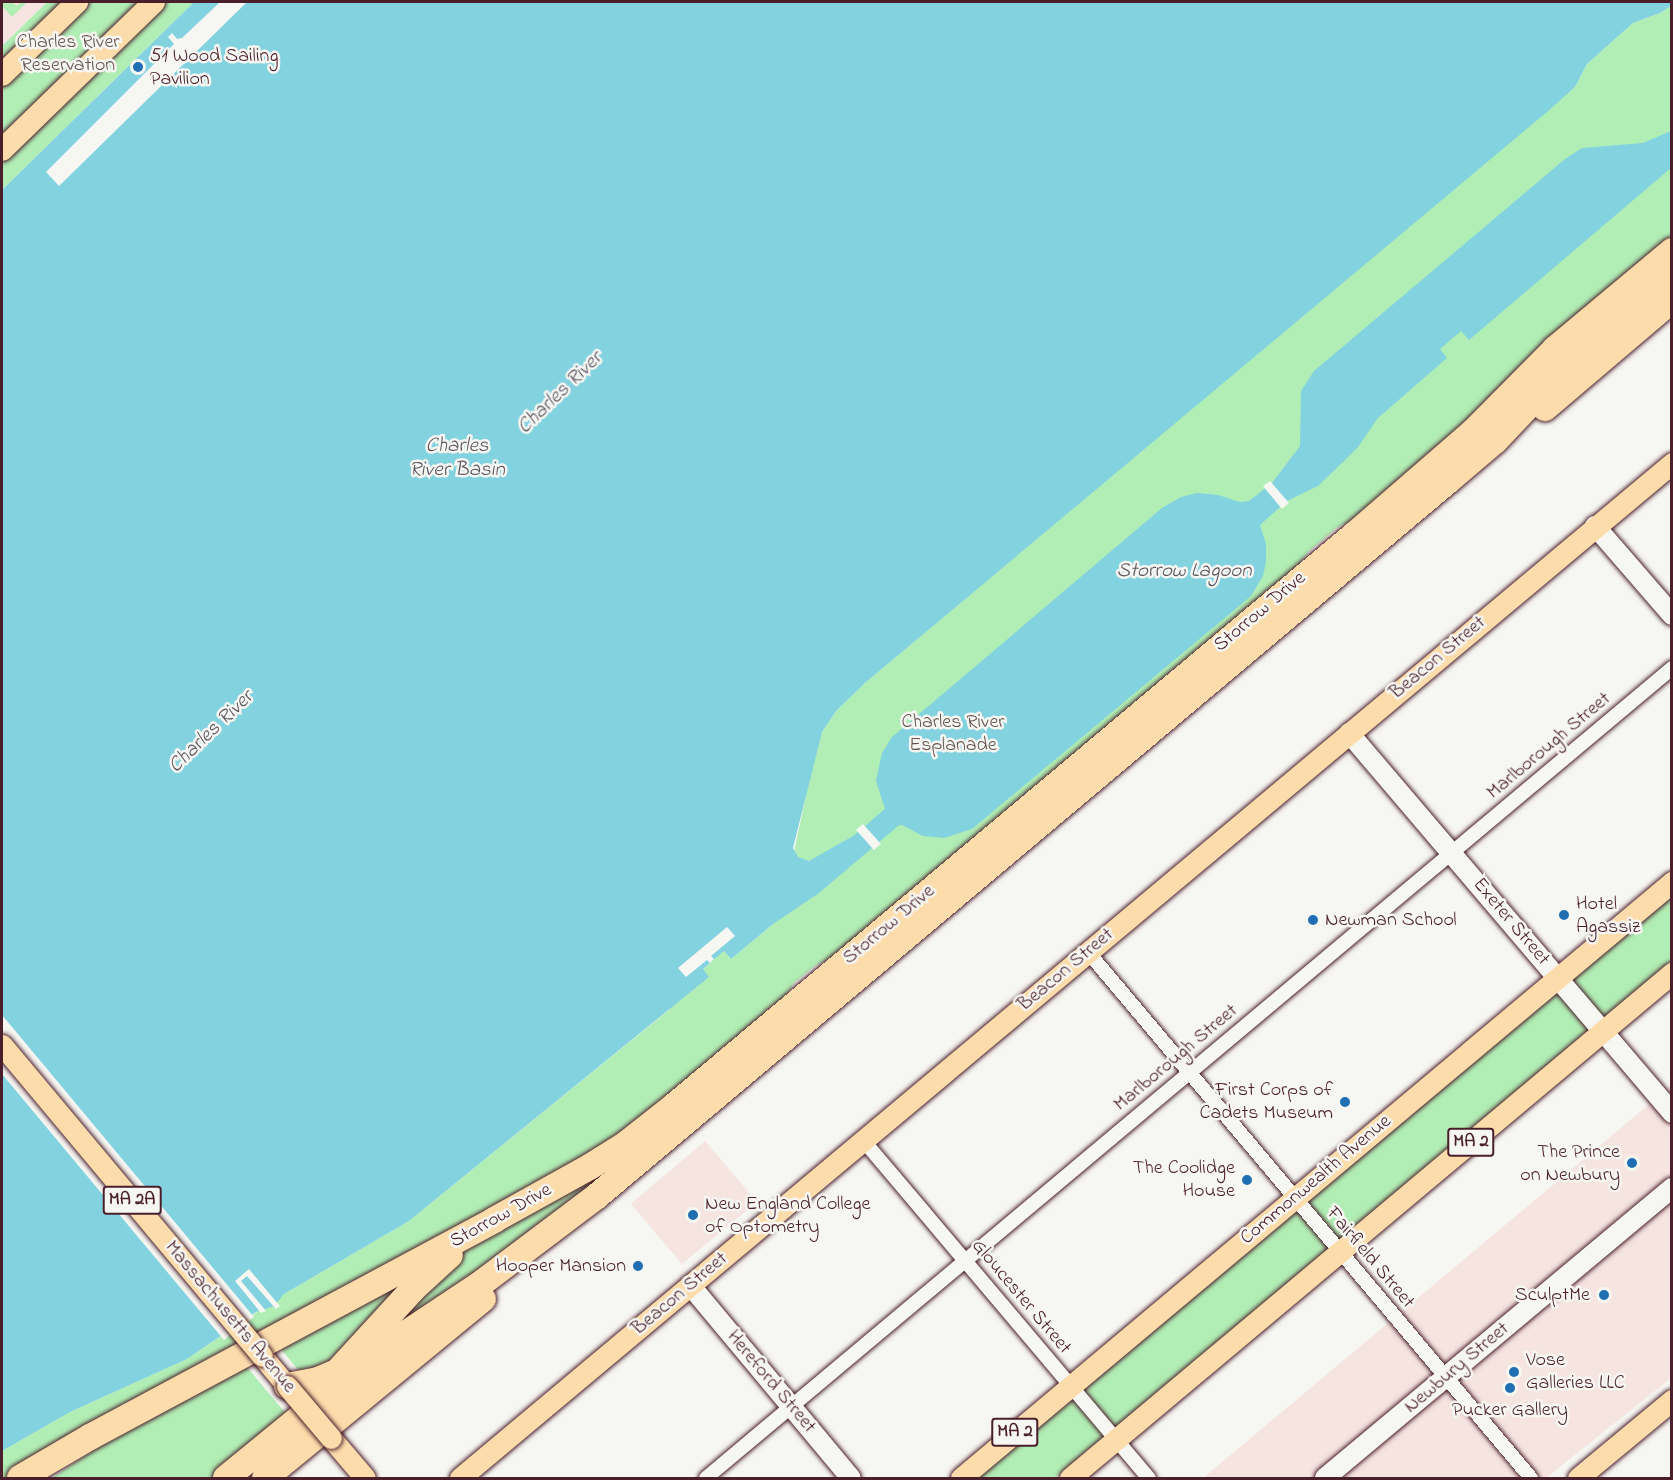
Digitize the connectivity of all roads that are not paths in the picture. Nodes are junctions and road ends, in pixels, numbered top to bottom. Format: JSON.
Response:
{"nodes":[{"id":1,"x":77,"y":2,"type":"edge"},
{"id":2,"x":154,"y":2,"type":"edge"},
{"id":3,"x":2,"y":75,"type":"edge"},
{"id":4,"x":2,"y":150,"type":"edge"},
{"id":5,"x":1671,"y":251,"type":"edge"},
{"id":6,"x":1671,"y":276,"type":"edge"},
{"id":7,"x":1671,"y":300,"type":"edge"},
{"id":8,"x":1671,"y":463,"type":"edge"},
{"id":9,"x":1449,"y":480,"type":"junction"},
{"id":10,"x":1595,"y":526,"type":"junction"},
{"id":11,"x":1671,"y":615,"type":"edge"},
{"id":12,"x":1671,"y":668,"type":"edge"},
{"id":13,"x":1349,"y":733,"type":"junction"},
{"id":14,"x":1452,"y":852,"type":"junction"},
{"id":15,"x":1671,"y":882,"type":"edge"},
{"id":16,"x":1088,"y":952,"type":"junction"},
{"id":17,"x":1671,"y":974,"type":"edge"},
{"id":18,"x":1558,"y":978,"type":"junction"},
{"id":19,"x":1603,"y":1031,"type":"junction"},
{"id":20,"x":2,"y":1045,"type":"edge"},
{"id":21,"x":1190,"y":1073,"type":"junction"},
{"id":22,"x":1671,"y":1113,"type":"edge"},
{"id":23,"x":863,"y":1140,"type":"junction"},
{"id":24,"x":1671,"y":1188,"type":"edge"},
{"id":25,"x":597,"y":1196,"type":"junction"},
{"id":26,"x":1295,"y":1198,"type":"junction"},
{"id":27,"x":479,"y":1229,"type":"junction"},
{"id":28,"x":1339,"y":1252,"type":"junction"},
{"id":29,"x":964,"y":1260,"type":"junction"},
{"id":30,"x":690,"y":1285,"type":"junction"},
{"id":31,"x":1445,"y":1378,"type":"junction"},
{"id":32,"x":287,"y":1386,"type":"junction"},
{"id":33,"x":1070,"y":1386,"type":"junction"},
{"id":34,"x":1670,"y":1404,"type":"edge"},
{"id":35,"x":791,"y":1407,"type":"junction"},
{"id":36,"x":90,"y":1437,"type":"junction"},
{"id":37,"x":1116,"y":1440,"type":"junction"},
{"id":38,"x":20,"y":1479,"type":"edge"},
{"id":39,"x":41,"y":1479,"type":"edge"},
{"id":40,"x":226,"y":1479,"type":"edge"},
{"id":41,"x":265,"y":1479,"type":"edge"},
{"id":42,"x":365,"y":1479,"type":"edge"},
{"id":43,"x":460,"y":1479,"type":"edge"},
{"id":44,"x":706,"y":1479,"type":"edge"},
{"id":45,"x":851,"y":1479,"type":"edge"},
{"id":46,"x":961,"y":1479,"type":"edge"},
{"id":47,"x":1070,"y":1479,"type":"edge"},
{"id":48,"x":1149,"y":1479,"type":"edge"},
{"id":49,"x":1325,"y":1479,"type":"edge"},
{"id":50,"x":1531,"y":1479,"type":"edge"},
{"id":51,"x":1578,"y":1479,"type":"edge"}],
"edges":[{"from":1,"to":3,"type":"highway"},
{"from":2,"to":4,"type":"highway"},
{"from":5,"to":27,"type":"highway","name":"Storrow Drive"},
{"from":6,"to":9,"type":"highway","name":"Storrow Drive"},
{"from":7,"to":9,"type":"highway"},
{"from":8,"to":10,"type":"main road","name":"Beacon Street"},
{"from":9,"to":25,"type":"highway","name":"Storrow Drive"},
{"from":10,"to":11,"type":"main road"},
{"from":10,"to":13,"type":"main road","name":"Beacon Street"},
{"from":12,"to":14,"type":"street","name":"Marlborough Street"},
{"from":13,"to":14,"type":"main road","name":"Exeter Street"},
{"from":13,"to":16,"type":"main road","name":"Beacon Street"},
{"from":14,"to":18,"type":"main road","name":"Exeter Street"},
{"from":14,"to":21,"type":"street","name":"Marlborough Street"},
{"from":15,"to":18,"type":"main road","name":"Commonwealth Avenue","number":"MA 2"},
{"from":16,"to":21,"type":"street","name":"Fairfield Street"},
{"from":16,"to":23,"type":"main road","name":"Beacon Street"},
{"from":17,"to":19,"type":"main road","number":"MA 2"},
{"from":18,"to":19,"type":"main road","name":"Exeter Street"},
{"from":18,"to":26,"type":"main road","name":"Commonwealth Avenue","number":"MA 2"},
{"from":19,"to":22,"type":"main road","name":"Exeter Street"},
{"from":19,"to":28,"type":"main road","number":"MA 2"},
{"from":20,"to":32,"type":"main road","name":"Massachusetts Avenue","number":"MA 2A","bridge":true},
{"from":21,"to":26,"type":"street","name":"Fairfield Street"},
{"from":21,"to":29,"type":"street","name":"Marlborough Street"},
{"from":23,"to":29,"type":"street","name":"Gloucester Street"},
{"from":23,"to":30,"type":"main road","name":"Beacon Street"},
{"from":24,"to":31,"type":"main road","name":"Newbury Street"},
{"from":25,"to":40,"type":"highway","name":"Storrow Drive"},
{"from":25,"to":41,"type":"highway"},
{"from":26,"to":28,"type":"street","name":"Fairfield Street"},
{"from":26,"to":33,"type":"main road","name":"Commonwealth Avenue","number":"MA 2"},
{"from":27,"to":32,"type":"highway"},
{"from":27,"to":36,"type":"highway","name":"Storrow Drive"},
{"from":28,"to":31,"type":"street","name":"Fairfield Street"},
{"from":28,"to":37,"type":"main road","number":"MA 2"},
{"from":29,"to":33,"type":"street","name":"Gloucester Street"},
{"from":29,"to":35,"type":"street","name":"Marlborough Street"},
{"from":30,"to":35,"type":"main road","name":"Hereford Street"},
{"from":30,"to":43,"type":"main road","name":"Beacon Street"},
{"from":31,"to":49,"type":"main road","name":"Newbury Street"},
{"from":31,"to":50,"type":"street","name":"Fairfield Street"},
{"from":32,"to":42,"type":"main road","name":"Massachusetts Avenue","number":"MA 2A","bridge":true},
{"from":33,"to":37,"type":"street","name":"Gloucester Street"},
{"from":33,"to":46,"type":"main road","name":"Commonwealth Avenue","number":"MA 2"},
{"from":34,"to":51,"type":"main road"},
{"from":35,"to":44,"type":"street","name":"Marlborough Street"},
{"from":35,"to":45,"type":"main road","name":"Hereford Street"},
{"from":36,"to":38,"type":"highway","name":"Storrow Drive"},
{"from":36,"to":39,"type":"highway"},
{"from":37,"to":47,"type":"main road","number":"MA 2"},
{"from":37,"to":48,"type":"street","name":"Gloucester Street"}]}
